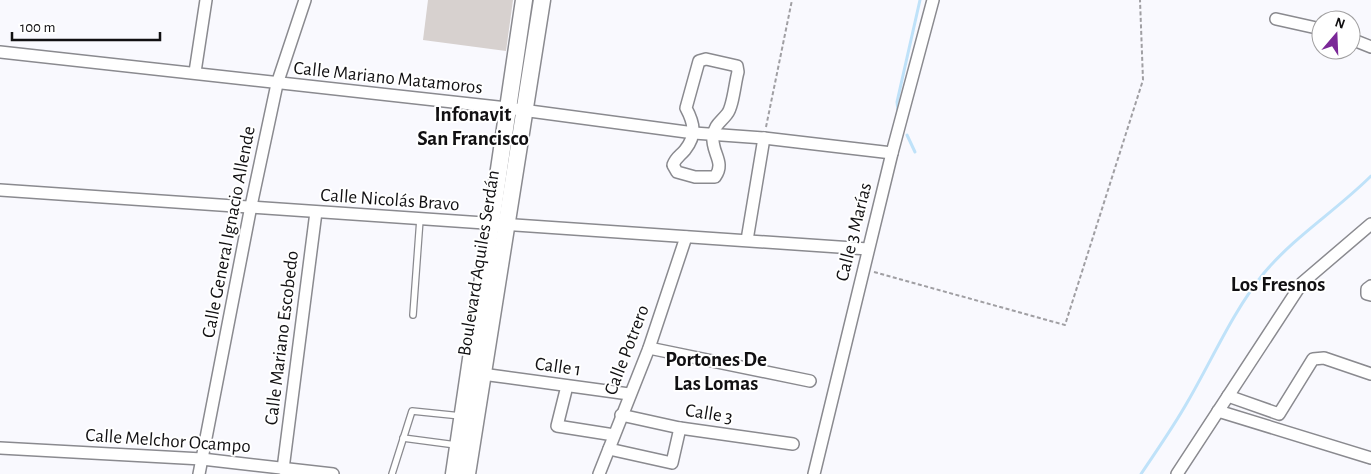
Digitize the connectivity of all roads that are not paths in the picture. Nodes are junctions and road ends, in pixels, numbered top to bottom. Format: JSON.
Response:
{"nodes":[{"id":1,"x":206,"y":0,"type":"edge"},
{"id":2,"x":305,"y":0,"type":"edge"},
{"id":3,"x":524,"y":0,"type":"edge"},
{"id":4,"x":542,"y":0,"type":"edge"},
{"id":5,"x":934,"y":0,"type":"edge"},
{"id":6,"x":1276,"y":19,"type":"dead end"},
{"id":7,"x":1311,"y":27,"type":"edge"},
{"id":8,"x":0,"y":52,"type":"edge"},
{"id":9,"x":195,"y":72,"type":"junction"},
{"id":10,"x":278,"y":84,"type":"junction"},
{"id":11,"x":515,"y":109,"type":"junction"},
{"id":12,"x":694,"y":133,"type":"junction"},
{"id":13,"x":714,"y":134,"type":"junction"},
{"id":14,"x":764,"y":138,"type":"junction"},
{"id":15,"x":892,"y":153,"type":"junction"},
{"id":16,"x":0,"y":190,"type":"edge"},
{"id":17,"x":251,"y":206,"type":"junction"},
{"id":18,"x":316,"y":212,"type":"junction"},
{"id":19,"x":420,"y":220,"type":"junction"},
{"id":20,"x":498,"y":224,"type":"junction"},
{"id":21,"x":1371,"y":224,"type":"edge"},
{"id":22,"x":686,"y":237,"type":"junction"},
{"id":23,"x":748,"y":240,"type":"junction"},
{"id":24,"x":868,"y":249,"type":"junction"},
{"id":25,"x":1371,"y":286,"type":"edge"},
{"id":26,"x":1371,"y":295,"type":"edge"},
{"id":27,"x":413,"y":315,"type":"dead end"},
{"id":28,"x":649,"y":348,"type":"junction"},
{"id":29,"x":482,"y":374,"type":"junction"},
{"id":30,"x":1371,"y":374,"type":"edge"},
{"id":31,"x":810,"y":381,"type":"dead end"},
{"id":32,"x":567,"y":386,"type":"junction"},
{"id":33,"x":629,"y":394,"type":"junction"},
{"id":34,"x":1228,"y":396,"type":"junction"},
{"id":35,"x":1218,"y":412,"type":"junction"},
{"id":36,"x":1279,"y":414,"type":"junction"},
{"id":37,"x":621,"y":415,"type":"junction"},
{"id":38,"x":462,"y":416,"type":"junction"},
{"id":39,"x":680,"y":428,"type":"junction"},
{"id":40,"x":1274,"y":428,"type":"junction"},
{"id":41,"x":614,"y":434,"type":"junction"},
{"id":42,"x":403,"y":438,"type":"junction"},
{"id":43,"x":793,"y":444,"type":"dead end"},
{"id":44,"x":458,"y":445,"type":"junction"},
{"id":45,"x":0,"y":448,"type":"edge"},
{"id":46,"x":609,"y":449,"type":"junction"},
{"id":47,"x":202,"y":458,"type":"junction"},
{"id":48,"x":1371,"y":458,"type":"edge"},
{"id":49,"x":283,"y":469,"type":"junction"},
{"id":50,"x":199,"y":474,"type":"edge"},
{"id":51,"x":333,"y":474,"type":"edge"},
{"id":52,"x":392,"y":474,"type":"edge"},
{"id":53,"x":454,"y":474,"type":"edge"},
{"id":54,"x":466,"y":474,"type":"edge"},
{"id":55,"x":599,"y":474,"type":"edge"},
{"id":56,"x":814,"y":474,"type":"edge"},
{"id":57,"x":1177,"y":474,"type":"edge"}],
"edges":[{"from":1,"to":9,"type":"street"},
{"from":2,"to":10,"type":"street","name":"Calle General Ignacio Allende"},
{"from":3,"to":11,"type":"street","name":"Boulevard Aquiles Serdán"},
{"from":4,"to":11,"type":"street","name":"Boulevard Aquiles Serdán"},
{"from":5,"to":15,"type":"street","name":"Calle 3 Marías"},
{"from":6,"to":7,"type":"street"},
{"from":8,"to":9,"type":"street","name":"Calle Mariano Matamoros"},
{"from":9,"to":10,"type":"street","name":"Calle Mariano Matamoros"},
{"from":10,"to":11,"type":"street","name":"Calle Mariano Matamoros"},
{"from":10,"to":17,"type":"street","name":"Calle General Ignacio Allende"},
{"from":11,"to":12,"type":"street","name":"Calle Mariano Matamoros"},
{"from":11,"to":20,"type":"street","name":"Boulevard Aquiles Serdán"},
{"from":12,"to":13,"type":"street","name":"Calle Mariano Matamoros"},
{"from":12,"to":13,"type":"street"},
{"from":12,"to":13,"type":"street"},
{"from":13,"to":14,"type":"street","name":"Calle Mariano Matamoros"},
{"from":14,"to":15,"type":"street","name":"Calle Mariano Matamoros"},
{"from":14,"to":23,"type":"street"},
{"from":15,"to":24,"type":"street","name":"Calle 3 Marías"},
{"from":16,"to":17,"type":"street","name":"Calle Nicolás Bravo"},
{"from":17,"to":18,"type":"street","name":"Calle Nicolás Bravo"},
{"from":17,"to":47,"type":"street","name":"Calle General Ignacio Allende"},
{"from":18,"to":19,"type":"street","name":"Calle Nicolás Bravo"},
{"from":18,"to":49,"type":"street","name":"Calle Mariano Escobedo"},
{"from":19,"to":20,"type":"street","name":"Calle Nicolás Bravo"},
{"from":19,"to":27,"type":"lane"},
{"from":20,"to":22,"type":"street","name":"Calle Nicolás Bravo"},
{"from":20,"to":29,"type":"street","name":"Boulevard Aquiles Serdán"},
{"from":20,"to":38,"type":"street","name":"Boulevard Aquiles Serdán"},
{"from":21,"to":34,"type":"street"},
{"from":22,"to":23,"type":"street","name":"Calle Nicolás Bravo"},
{"from":22,"to":28,"type":"street","name":"Calle Potrero"},
{"from":23,"to":24,"type":"street","name":"Calle Nicolás Bravo"},
{"from":24,"to":56,"type":"street","name":"Calle 3 Marías"},
{"from":25,"to":26,"type":"street"},
{"from":28,"to":31,"type":"street"},
{"from":28,"to":33,"type":"street","name":"Calle Potrero"},
{"from":29,"to":32,"type":"street","name":"Calle 1"},
{"from":29,"to":54,"type":"street","name":"Boulevard Aquiles Serdán"},
{"from":30,"to":36,"type":"street"},
{"from":32,"to":33,"type":"street","name":"Calle 1"},
{"from":32,"to":41,"type":"street"},
{"from":33,"to":37,"type":"street","name":"Calle Potrero"},
{"from":34,"to":35,"type":"street"},
{"from":34,"to":36,"type":"street"},
{"from":35,"to":40,"type":"street"},
{"from":35,"to":57,"type":"street"},
{"from":36,"to":40,"type":"street"},
{"from":37,"to":39,"type":"street","name":"Calle 3"},
{"from":37,"to":41,"type":"street","name":"Calle Potrero"},
{"from":38,"to":42,"type":"lane"},
{"from":38,"to":44,"type":"street","name":"Boulevard Aquiles Serdán"},
{"from":39,"to":43,"type":"street","name":"Calle 3"},
{"from":39,"to":46,"type":"street"},
{"from":40,"to":48,"type":"street"},
{"from":41,"to":46,"type":"street","name":"Calle Potrero"},
{"from":42,"to":44,"type":"lane"},
{"from":42,"to":52,"type":"lane"},
{"from":44,"to":53,"type":"street","name":"Boulevard Aquiles Serdán"},
{"from":45,"to":47,"type":"street","name":"Calle Melchor Ocampo"},
{"from":46,"to":55,"type":"street","name":"Calle Potrero"},
{"from":47,"to":49,"type":"street","name":"Calle Melchor Ocampo"},
{"from":47,"to":50,"type":"street","name":"Calle General Ignacio Allende"},
{"from":49,"to":51,"type":"street","name":"Calle Melchor Ocampo"}]}
